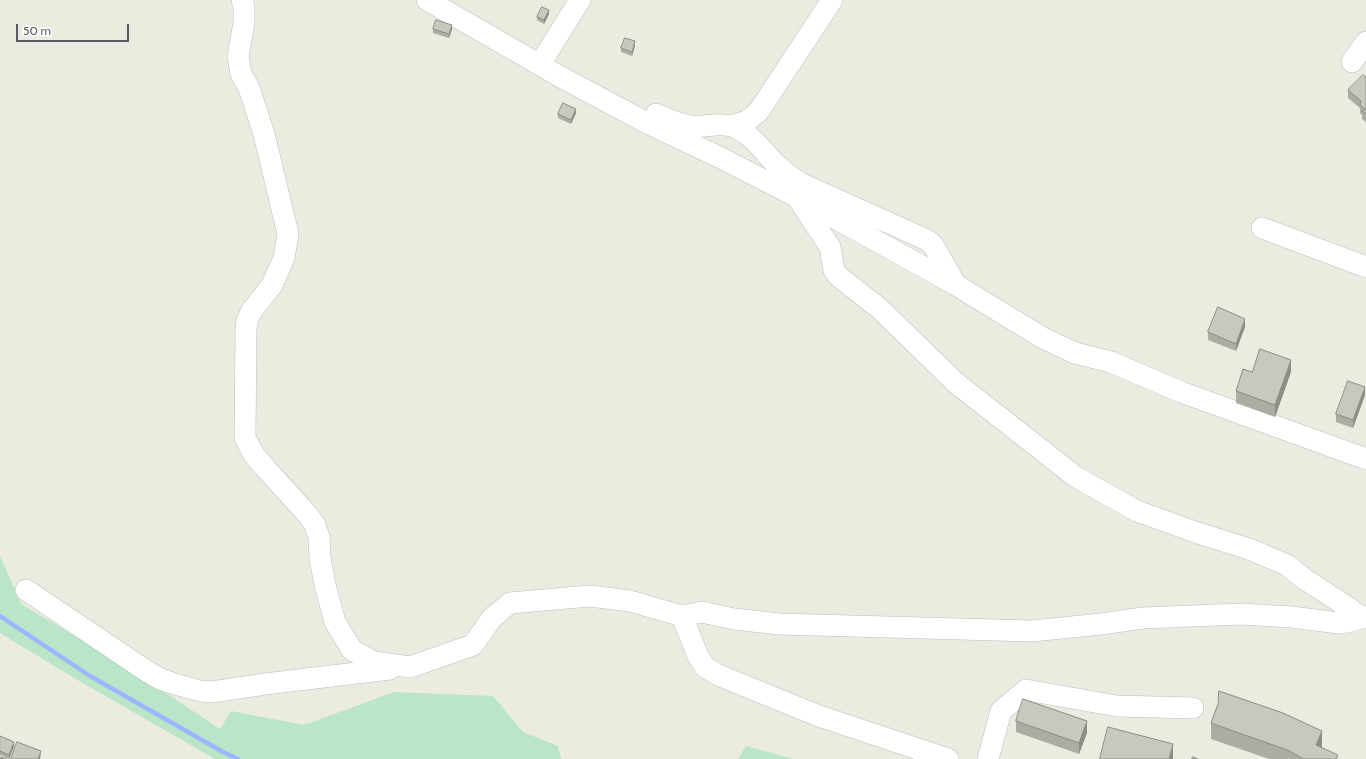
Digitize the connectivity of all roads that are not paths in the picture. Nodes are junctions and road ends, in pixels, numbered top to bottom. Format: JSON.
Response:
{"nodes":[{"id":1,"x":242,"y":0,"type":"edge"},
{"id":2,"x":427,"y":0,"type":"edge"},
{"id":3,"x":580,"y":0,"type":"edge"},
{"id":4,"x":832,"y":0,"type":"edge"},
{"id":5,"x":1366,"y":42,"type":"edge"},
{"id":6,"x":1352,"y":62,"type":"dead end"},
{"id":7,"x":540,"y":64,"type":"junction"},
{"id":8,"x":559,"y":76,"type":"junction"},
{"id":9,"x":731,"y":126,"type":"junction"},
{"id":10,"x":797,"y":197,"type":"junction"},
{"id":11,"x":1262,"y":228,"type":"dead end"},
{"id":12,"x":1366,"y":267,"type":"edge"},
{"id":13,"x":956,"y":285,"type":"junction"},
{"id":14,"x":1366,"y":459,"type":"edge"},
{"id":15,"x":26,"y":590,"type":"dead end"},
{"id":16,"x":682,"y":616,"type":"junction"},
{"id":17,"x":1364,"y":617,"type":"edge"},
{"id":18,"x":410,"y":667,"type":"junction"},
{"id":19,"x":1193,"y":708,"type":"dead end"},
{"id":20,"x":948,"y":759,"type":"edge"},
{"id":21,"x":988,"y":759,"type":"edge"}],
"edges":[{"from":1,"to":18,"type":"street"},
{"from":2,"to":7,"type":"street"},
{"from":3,"to":7,"type":"street"},
{"from":4,"to":9,"type":"street"},
{"from":5,"to":6,"type":"street"},
{"from":7,"to":8,"type":"street"},
{"from":8,"to":9,"type":"street"},
{"from":8,"to":10,"type":"street"},
{"from":9,"to":13,"type":"street"},
{"from":10,"to":13,"type":"street"},
{"from":10,"to":17,"type":"street"},
{"from":11,"to":12,"type":"street"},
{"from":13,"to":14,"type":"street"},
{"from":15,"to":18,"type":"street"},
{"from":16,"to":17,"type":"street"},
{"from":16,"to":18,"type":"street"},
{"from":16,"to":20,"type":"street"},
{"from":19,"to":21,"type":"street"}]}
